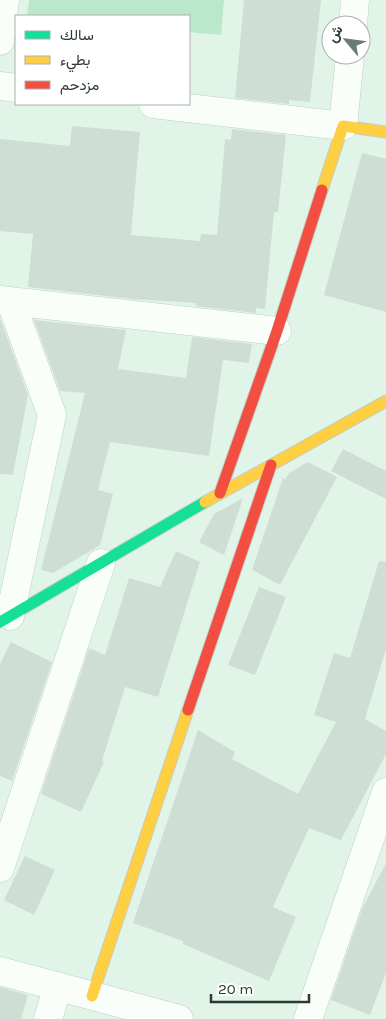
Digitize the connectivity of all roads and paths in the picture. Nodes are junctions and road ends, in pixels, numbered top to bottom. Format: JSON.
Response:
{"nodes":[{"id":1,"x":5,"y":0,"type":"edge"},
{"id":2,"x":356,"y":0,"type":"edge"},
{"id":3,"x":354,"y":15,"type":"edge"},
{"id":4,"x":0,"y":41,"type":"edge"},
{"id":5,"x":349,"y":65,"type":"edge"},
{"id":6,"x":0,"y":86,"type":"edge"},
{"id":7,"x":15,"y":88,"type":"edge"},
{"id":8,"x":162,"y":105,"type":"edge"},
{"id":9,"x":344,"y":126,"type":"junction"},
{"id":10,"x":386,"y":132,"type":"edge"},
{"id":11,"x":6,"y":301,"type":"edge"},
{"id":12,"x":277,"y":331,"type":"junction"},
{"id":13,"x":386,"y":401,"type":"edge"},
{"id":14,"x":272,"y":465,"type":"junction"},
{"id":15,"x":220,"y":493,"type":"junction"},
{"id":16,"x":101,"y":563,"type":"junction"},
{"id":17,"x":5,"y":619,"type":"edge"},
{"id":18,"x":386,"y":792,"type":"edge"},
{"id":19,"x":0,"y":868,"type":"edge"},
{"id":20,"x":0,"y":971,"type":"edge"},
{"id":21,"x":58,"y":986,"type":"junction"},
{"id":22,"x":92,"y":996,"type":"junction"},
{"id":23,"x":165,"y":1017,"type":"edge"},
{"id":24,"x":48,"y":1019,"type":"edge"},
{"id":25,"x":308,"y":1019,"type":"edge"}],
"edges":[{"from":1,"to":4,"type":"street"},
{"from":2,"to":3,"type":"street"},
{"from":5,"to":9,"type":"street"},
{"from":6,"to":7,"type":"street"},
{"from":8,"to":9,"type":"street"},
{"from":9,"to":10,"type":"street"},
{"from":9,"to":12,"type":"street"},
{"from":11,"to":12,"type":"street"},
{"from":11,"to":17,"type":"street"},
{"from":12,"to":15,"type":"street"},
{"from":13,"to":14,"type":"street"},
{"from":14,"to":15,"type":"street"},
{"from":14,"to":22,"type":"street"},
{"from":15,"to":16,"type":"street"},
{"from":16,"to":17,"type":"street"},
{"from":16,"to":19,"type":"street"},
{"from":18,"to":25,"type":"street"},
{"from":20,"to":21,"type":"street"},
{"from":21,"to":22,"type":"street"},
{"from":21,"to":24,"type":"street"},
{"from":22,"to":23,"type":"street"}]}
